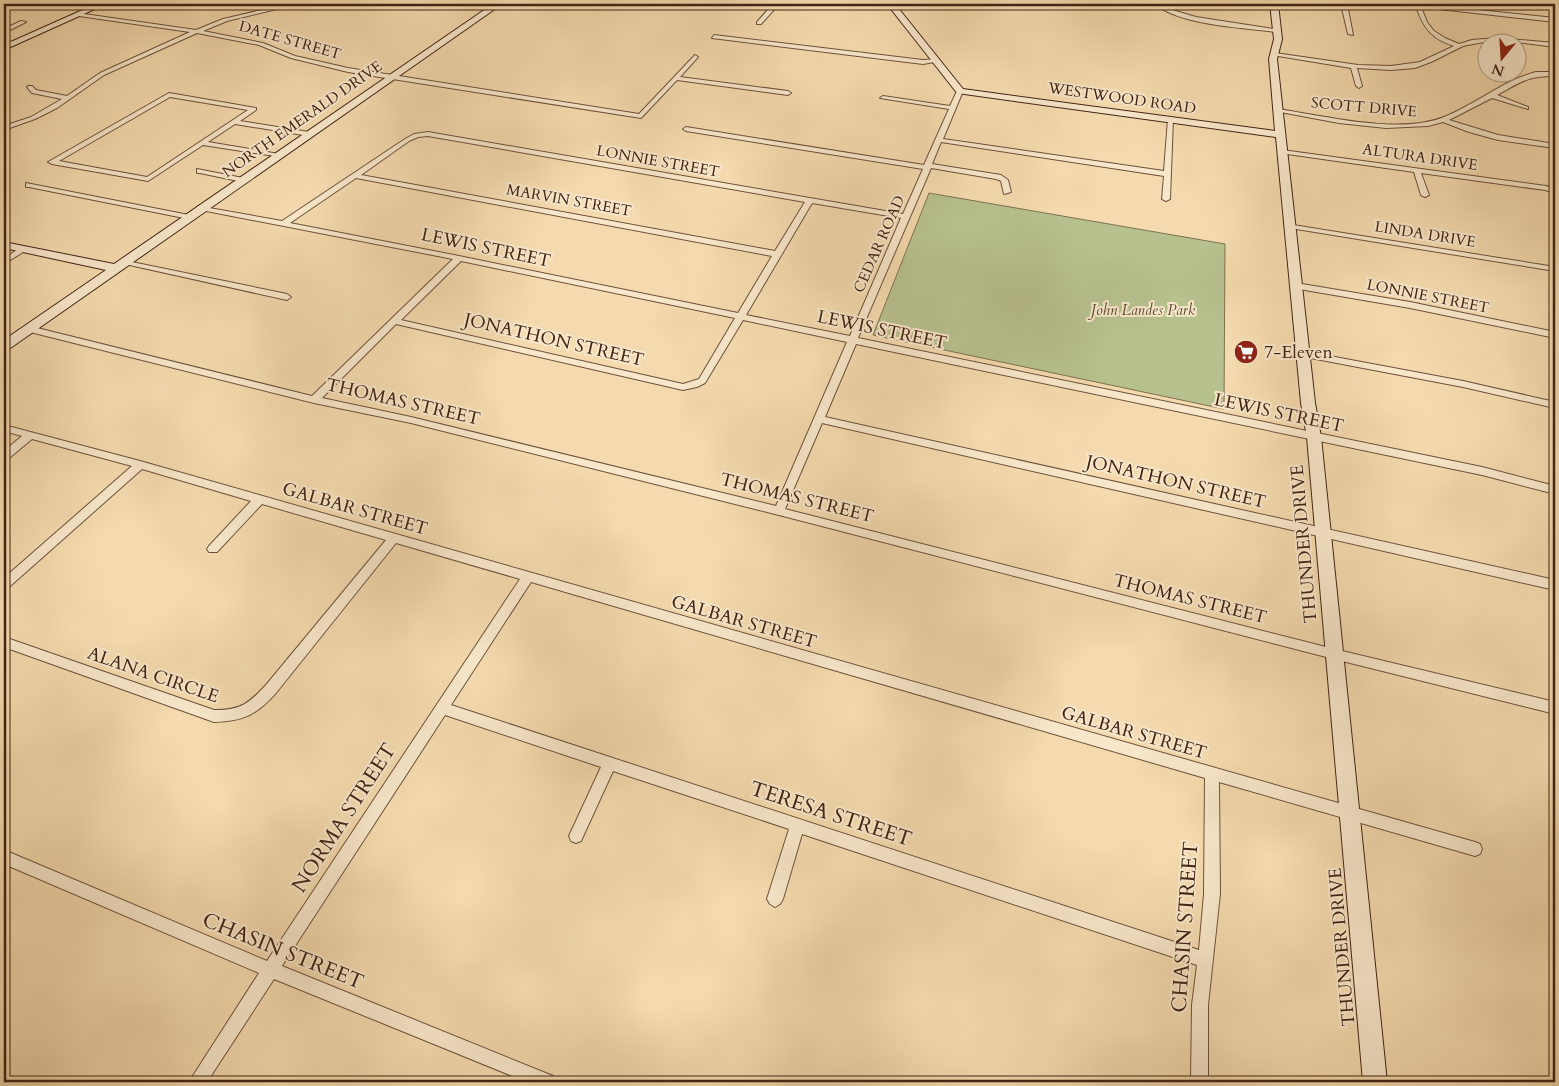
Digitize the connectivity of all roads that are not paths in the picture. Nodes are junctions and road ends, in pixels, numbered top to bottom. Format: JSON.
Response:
{"nodes":[{"id":1,"x":61,"y":4,"type":"edge"},
{"id":2,"x":102,"y":4,"type":"edge"},
{"id":3,"x":294,"y":4,"type":"edge"},
{"id":4,"x":498,"y":4,"type":"edge"},
{"id":5,"x":776,"y":4,"type":"edge"},
{"id":6,"x":891,"y":4,"type":"edge"},
{"id":7,"x":1158,"y":4,"type":"edge"},
{"id":8,"x":1274,"y":4,"type":"edge"},
{"id":9,"x":1344,"y":4,"type":"edge"},
{"id":10,"x":1408,"y":4,"type":"edge"},
{"id":11,"x":1418,"y":5,"type":"edge"},
{"id":12,"x":92,"y":8,"type":"junction"},
{"id":13,"x":79,"y":14,"type":"junction"},
{"id":14,"x":1555,"y":20,"type":"edge"},
{"id":15,"x":23,"y":22,"type":"dead end"},
{"id":16,"x":759,"y":23,"type":"dead end"},
{"id":17,"x":1277,"y":30,"type":"junction"},
{"id":18,"x":4,"y":31,"type":"edge"},
{"id":19,"x":196,"y":31,"type":"junction"},
{"id":20,"x":1352,"y":34,"type":"dead end"},
{"id":21,"x":714,"y":38,"type":"dead end"},
{"id":22,"x":4,"y":42,"type":"edge"},
{"id":23,"x":15,"y":44,"type":"junction"},
{"id":24,"x":1555,"y":45,"type":"edge"},
{"id":25,"x":1459,"y":46,"type":"junction"},
{"id":26,"x":4,"y":48,"type":"edge"},
{"id":27,"x":1275,"y":55,"type":"junction"},
{"id":28,"x":695,"y":57,"type":"dead end"},
{"id":29,"x":937,"y":61,"type":"junction"},
{"id":30,"x":1353,"y":65,"type":"junction"},
{"id":31,"x":1555,"y":74,"type":"edge"},
{"id":32,"x":390,"y":76,"type":"junction"},
{"id":33,"x":677,"y":78,"type":"junction"},
{"id":34,"x":1359,"y":86,"type":"dead end"},
{"id":35,"x":30,"y":87,"type":"dead end"},
{"id":36,"x":960,"y":91,"type":"junction"},
{"id":37,"x":788,"y":94,"type":"dead end"},
{"id":38,"x":1490,"y":95,"type":"junction"},
{"id":39,"x":69,"y":98,"type":"junction"},
{"id":40,"x":883,"y":98,"type":"dead end"},
{"id":41,"x":953,"y":108,"type":"junction"},
{"id":42,"x":1526,"y":108,"type":"dead end"},
{"id":43,"x":1278,"y":111,"type":"junction"},
{"id":44,"x":1171,"y":120,"type":"junction"},
{"id":45,"x":1443,"y":120,"type":"junction"},
{"id":46,"x":233,"y":122,"type":"junction"},
{"id":47,"x":4,"y":128,"type":"edge"},
{"id":48,"x":686,"y":129,"type":"dead end"},
{"id":49,"x":309,"y":134,"type":"junction"},
{"id":50,"x":1280,"y":134,"type":"junction"},
{"id":51,"x":939,"y":140,"type":"junction"},
{"id":52,"x":202,"y":143,"type":"junction"},
{"id":53,"x":1555,"y":146,"type":"edge"},
{"id":54,"x":1282,"y":152,"type":"junction"},
{"id":55,"x":279,"y":156,"type":"junction"},
{"id":56,"x":928,"y":167,"type":"junction"},
{"id":57,"x":1417,"y":171,"type":"junction"},
{"id":58,"x":200,"y":172,"type":"dead end"},
{"id":59,"x":1168,"y":174,"type":"junction"},
{"id":60,"x":356,"y":176,"type":"junction"},
{"id":61,"x":243,"y":180,"type":"junction"},
{"id":62,"x":29,"y":185,"type":"dead end"},
{"id":63,"x":1555,"y":191,"type":"edge"},
{"id":64,"x":1007,"y":192,"type":"dead end"},
{"id":65,"x":1425,"y":195,"type":"dead end"},
{"id":66,"x":1166,"y":199,"type":"dead end"},
{"id":67,"x":809,"y":201,"type":"junction"},
{"id":68,"x":202,"y":208,"type":"junction"},
{"id":69,"x":189,"y":217,"type":"junction"},
{"id":70,"x":906,"y":218,"type":"junction"},
{"id":71,"x":283,"y":224,"type":"junction"},
{"id":72,"x":1290,"y":226,"type":"junction"},
{"id":73,"x":4,"y":244,"type":"edge"},
{"id":74,"x":24,"y":249,"type":"junction"},
{"id":75,"x":777,"y":254,"type":"junction"},
{"id":76,"x":459,"y":258,"type":"junction"},
{"id":77,"x":4,"y":262,"type":"edge"},
{"id":78,"x":120,"y":265,"type":"junction"},
{"id":79,"x":1555,"y":269,"type":"edge"},
{"id":80,"x":1296,"y":286,"type":"junction"},
{"id":81,"x":287,"y":297,"type":"dead end"},
{"id":82,"x":740,"y":317,"type":"junction"},
{"id":83,"x":393,"y":321,"type":"junction"},
{"id":84,"x":29,"y":328,"type":"junction"},
{"id":85,"x":1555,"y":335,"type":"edge"},
{"id":86,"x":852,"y":340,"type":"junction"},
{"id":87,"x":4,"y":346,"type":"edge"},
{"id":88,"x":1303,"y":354,"type":"junction"},
{"id":89,"x":314,"y":400,"type":"junction"},
{"id":90,"x":1555,"y":405,"type":"edge"},
{"id":91,"x":819,"y":418,"type":"junction"},
{"id":92,"x":4,"y":428,"type":"edge"},
{"id":93,"x":30,"y":436,"type":"junction"},
{"id":94,"x":1314,"y":437,"type":"junction"},
{"id":95,"x":4,"y":456,"type":"edge"},
{"id":96,"x":140,"y":465,"type":"junction"},
{"id":97,"x":1555,"y":490,"type":"edge"},
{"id":98,"x":259,"y":500,"type":"junction"},
{"id":99,"x":779,"y":511,"type":"junction"},
{"id":100,"x":1324,"y":534,"type":"junction"},
{"id":101,"x":394,"y":538,"type":"junction"},
{"id":102,"x":213,"y":548,"type":"dead end"},
{"id":103,"x":527,"y":578,"type":"junction"},
{"id":104,"x":4,"y":584,"type":"edge"},
{"id":105,"x":1555,"y":585,"type":"edge"},
{"id":106,"x":4,"y":642,"type":"edge"},
{"id":107,"x":1334,"y":654,"type":"junction"},
{"id":108,"x":441,"y":708,"type":"junction"},
{"id":109,"x":1555,"y":708,"type":"edge"},
{"id":110,"x":610,"y":763,"type":"junction"},
{"id":111,"x":1212,"y":774,"type":"junction"},
{"id":112,"x":1350,"y":814,"type":"junction"},
{"id":113,"x":797,"y":825,"type":"junction"},
{"id":114,"x":576,"y":836,"type":"dead end"},
{"id":115,"x":1475,"y":849,"type":"dead end"},
{"id":116,"x":4,"y":858,"type":"edge"},
{"id":117,"x":775,"y":899,"type":"dead end"},
{"id":118,"x":1206,"y":960,"type":"junction"},
{"id":119,"x":271,"y":970,"type":"junction"},
{"id":120,"x":197,"y":1082,"type":"edge"},
{"id":121,"x":547,"y":1082,"type":"edge"},
{"id":122,"x":1199,"y":1082,"type":"edge"},
{"id":123,"x":1375,"y":1082,"type":"edge"}],
"edges":[{"from":1,"to":12,"type":"street"},
{"from":2,"to":12,"type":"street"},
{"from":3,"to":19,"type":"street"},
{"from":4,"to":32,"type":"street","name":"NORTH EMERALD DRIVE"},
{"from":5,"to":16,"type":"street"},
{"from":6,"to":29,"type":"street"},
{"from":7,"to":17,"type":"street"},
{"from":8,"to":17,"type":"street","name":"THUNDER DRIVE"},
{"from":9,"to":20,"type":"street"},
{"from":10,"to":11,"type":"street"},
{"from":11,"to":14,"type":"street"},
{"from":11,"to":25,"type":"street"},
{"from":12,"to":13,"type":"street"},
{"from":13,"to":19,"type":"street","name":"DATE STREET"},
{"from":13,"to":23,"type":"street"},
{"from":15,"to":18,"type":"street"},
{"from":17,"to":27,"type":"street","name":"THUNDER DRIVE"},
{"from":19,"to":32,"type":"street","name":"DATE STREET"},
{"from":19,"to":39,"type":"street"},
{"from":21,"to":29,"type":"street"},
{"from":22,"to":23,"type":"street"},
{"from":23,"to":26,"type":"street"},
{"from":24,"to":25,"type":"street"},
{"from":25,"to":30,"type":"street"},
{"from":27,"to":30,"type":"street"},
{"from":27,"to":43,"type":"street","name":"THUNDER DRIVE"},
{"from":28,"to":33,"type":"street"},
{"from":29,"to":36,"type":"street"},
{"from":30,"to":34,"type":"street"},
{"from":31,"to":38,"type":"street","name":"SCOTT DRIVE"},
{"from":32,"to":33,"type":"street","name":"DATE STREET"},
{"from":32,"to":49,"type":"street","name":"NORTH EMERALD DRIVE"},
{"from":33,"to":37,"type":"street"},
{"from":35,"to":39,"type":"street"},
{"from":36,"to":41,"type":"street","name":"CEDAR ROAD"},
{"from":36,"to":44,"type":"street","name":"WESTWOOD ROAD"},
{"from":38,"to":42,"type":"street"},
{"from":38,"to":45,"type":"street","name":"SCOTT DRIVE"},
{"from":39,"to":47,"type":"street"},
{"from":40,"to":41,"type":"street"},
{"from":41,"to":51,"type":"street","name":"CEDAR ROAD"},
{"from":43,"to":45,"type":"street","name":"SCOTT DRIVE"},
{"from":43,"to":50,"type":"street","name":"THUNDER DRIVE"},
{"from":44,"to":50,"type":"street","name":"WESTWOOD ROAD"},
{"from":44,"to":59,"type":"street"},
{"from":45,"to":53,"type":"street"},
{"from":46,"to":49,"type":"street"},
{"from":46,"to":52,"type":"street"},
{"from":46,"to":52,"type":"street"},
{"from":48,"to":56,"type":"street"},
{"from":49,"to":55,"type":"street","name":"NORTH EMERALD DRIVE"},
{"from":50,"to":54,"type":"street","name":"THUNDER DRIVE"},
{"from":51,"to":56,"type":"street","name":"CEDAR ROAD"},
{"from":51,"to":59,"type":"street"},
{"from":52,"to":55,"type":"street"},
{"from":54,"to":57,"type":"street","name":"ALTURA DRIVE"},
{"from":54,"to":72,"type":"street","name":"THUNDER DRIVE"},
{"from":55,"to":61,"type":"street","name":"NORTH EMERALD DRIVE"},
{"from":56,"to":64,"type":"street"},
{"from":56,"to":70,"type":"street","name":"CEDAR ROAD"},
{"from":57,"to":63,"type":"street","name":"ALTURA DRIVE"},
{"from":57,"to":65,"type":"street"},
{"from":58,"to":61,"type":"street"},
{"from":59,"to":66,"type":"street"},
{"from":60,"to":67,"type":"street","name":"LONNIE STREET"},
{"from":60,"to":71,"type":"street"},
{"from":60,"to":75,"type":"street","name":"MARVIN STREET"},
{"from":61,"to":68,"type":"street","name":"NORTH EMERALD DRIVE"},
{"from":62,"to":69,"type":"street"},
{"from":67,"to":70,"type":"street","name":"LONNIE STREET"},
{"from":67,"to":75,"type":"street"},
{"from":68,"to":69,"type":"street","name":"NORTH EMERALD DRIVE"},
{"from":68,"to":71,"type":"street","name":"LEWIS STREET"},
{"from":69,"to":78,"type":"street","name":"NORTH EMERALD DRIVE"},
{"from":70,"to":86,"type":"street","name":"CEDAR ROAD"},
{"from":71,"to":76,"type":"street","name":"LEWIS STREET"},
{"from":72,"to":79,"type":"street","name":"LINDA DRIVE"},
{"from":72,"to":80,"type":"street","name":"THUNDER DRIVE"},
{"from":73,"to":74,"type":"street"},
{"from":74,"to":77,"type":"street"},
{"from":74,"to":78,"type":"street"},
{"from":75,"to":82,"type":"street"},
{"from":76,"to":82,"type":"street","name":"LEWIS STREET"},
{"from":76,"to":83,"type":"street"},
{"from":78,"to":81,"type":"street"},
{"from":78,"to":84,"type":"street","name":"NORTH EMERALD DRIVE"},
{"from":80,"to":85,"type":"street","name":"LONNIE STREET"},
{"from":80,"to":88,"type":"street","name":"THUNDER DRIVE"},
{"from":82,"to":83,"type":"street","name":"JONATHON STREET"},
{"from":82,"to":86,"type":"street","name":"LEWIS STREET"},
{"from":83,"to":89,"type":"street"},
{"from":84,"to":87,"type":"street","name":"NORTH EMERALD DRIVE"},
{"from":84,"to":89,"type":"street","name":"THOMAS STREET"},
{"from":86,"to":91,"type":"street","name":"CEDAR ROAD"},
{"from":86,"to":94,"type":"street","name":"LEWIS STREET"},
{"from":88,"to":90,"type":"street"},
{"from":88,"to":94,"type":"street","name":"THUNDER DRIVE"},
{"from":89,"to":99,"type":"street","name":"THOMAS STREET"},
{"from":91,"to":99,"type":"street","name":"CEDAR ROAD"},
{"from":91,"to":100,"type":"street","name":"JONATHON STREET"},
{"from":92,"to":93,"type":"street","name":"GALBAR STREET"},
{"from":93,"to":95,"type":"street"},
{"from":93,"to":96,"type":"street","name":"GALBAR STREET"},
{"from":94,"to":97,"type":"street","name":"LEWIS STREET"},
{"from":94,"to":100,"type":"street","name":"THUNDER DRIVE"},
{"from":96,"to":98,"type":"street","name":"GALBAR STREET"},
{"from":96,"to":104,"type":"street"},
{"from":98,"to":101,"type":"street","name":"GALBAR STREET"},
{"from":98,"to":102,"type":"street"},
{"from":99,"to":107,"type":"street","name":"THOMAS STREET"},
{"from":100,"to":105,"type":"street","name":"JONATHON STREET"},
{"from":100,"to":107,"type":"street","name":"THUNDER DRIVE"},
{"from":101,"to":103,"type":"street","name":"GALBAR STREET"},
{"from":101,"to":106,"type":"street","name":"ALANA CIRCLE"},
{"from":103,"to":108,"type":"street","name":"NORMA STREET"},
{"from":103,"to":111,"type":"street","name":"GALBAR STREET"},
{"from":107,"to":109,"type":"street","name":"THOMAS STREET"},
{"from":107,"to":112,"type":"street","name":"THUNDER DRIVE"},
{"from":108,"to":110,"type":"street","name":"TERESA STREET"},
{"from":108,"to":119,"type":"street","name":"NORMA STREET"},
{"from":110,"to":113,"type":"street","name":"TERESA STREET"},
{"from":110,"to":114,"type":"street"},
{"from":111,"to":112,"type":"street","name":"GALBAR STREET"},
{"from":111,"to":118,"type":"street","name":"CHASIN STREET"},
{"from":112,"to":115,"type":"street","name":"GALBAR STREET"},
{"from":112,"to":123,"type":"street","name":"THUNDER DRIVE"},
{"from":113,"to":117,"type":"street"},
{"from":113,"to":118,"type":"street","name":"TERESA STREET"},
{"from":116,"to":119,"type":"street","name":"CHASIN STREET"},
{"from":118,"to":122,"type":"street","name":"CHASIN STREET"},
{"from":119,"to":120,"type":"street","name":"NORMA STREET"},
{"from":119,"to":121,"type":"street","name":"CHASIN STREET"}]}
